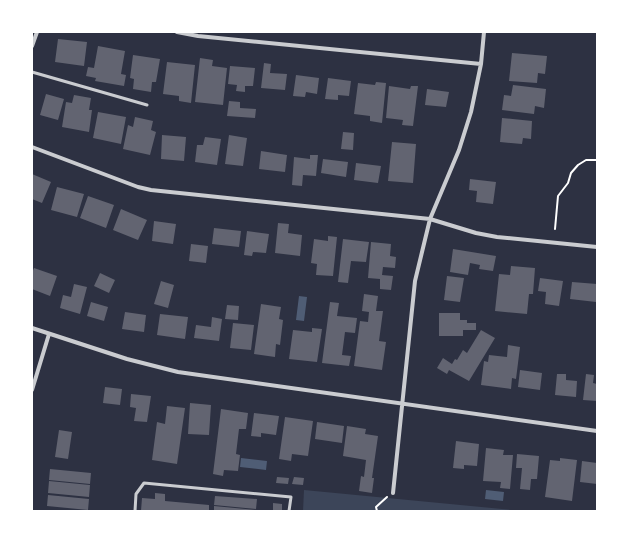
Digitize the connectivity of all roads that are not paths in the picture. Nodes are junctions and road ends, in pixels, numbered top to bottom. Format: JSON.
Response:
{"nodes":[{"id":1,"x":37,"y":32,"type":"edge"},
{"id":2,"x":177,"y":32,"type":"edge"},
{"id":3,"x":484,"y":32,"type":"edge"},
{"id":4,"x":32,"y":46,"type":"edge"},
{"id":5,"x":481,"y":64,"type":"junction"},
{"id":6,"x":32,"y":72,"type":"edge"},
{"id":7,"x":147,"y":105,"type":"dead end"},
{"id":8,"x":32,"y":147,"type":"edge"},
{"id":9,"x":430,"y":219,"type":"junction"},
{"id":10,"x":597,"y":247,"type":"edge"},
{"id":11,"x":32,"y":328,"type":"edge"},
{"id":12,"x":49,"y":334,"type":"junction"},
{"id":13,"x":32,"y":390,"type":"edge"},
{"id":14,"x":402,"y":404,"type":"junction"},
{"id":15,"x":597,"y":431,"type":"edge"},
{"id":16,"x":393,"y":493,"type":"road end"},
{"id":17,"x":135,"y":511,"type":"edge"},
{"id":18,"x":289,"y":511,"type":"edge"}],
"edges":[{"from":1,"to":4,"type":"street"},
{"from":2,"to":5,"type":"street"},
{"from":3,"to":5,"type":"street"},
{"from":5,"to":9,"type":"street"},
{"from":6,"to":7,"type":"lane"},
{"from":8,"to":9,"type":"street"},
{"from":9,"to":10,"type":"street"},
{"from":9,"to":14,"type":"street"},
{"from":11,"to":12,"type":"street"},
{"from":12,"to":13,"type":"street"},
{"from":12,"to":14,"type":"street"},
{"from":14,"to":15,"type":"street"},
{"from":14,"to":16,"type":"street"},
{"from":17,"to":18,"type":"lane"}]}
